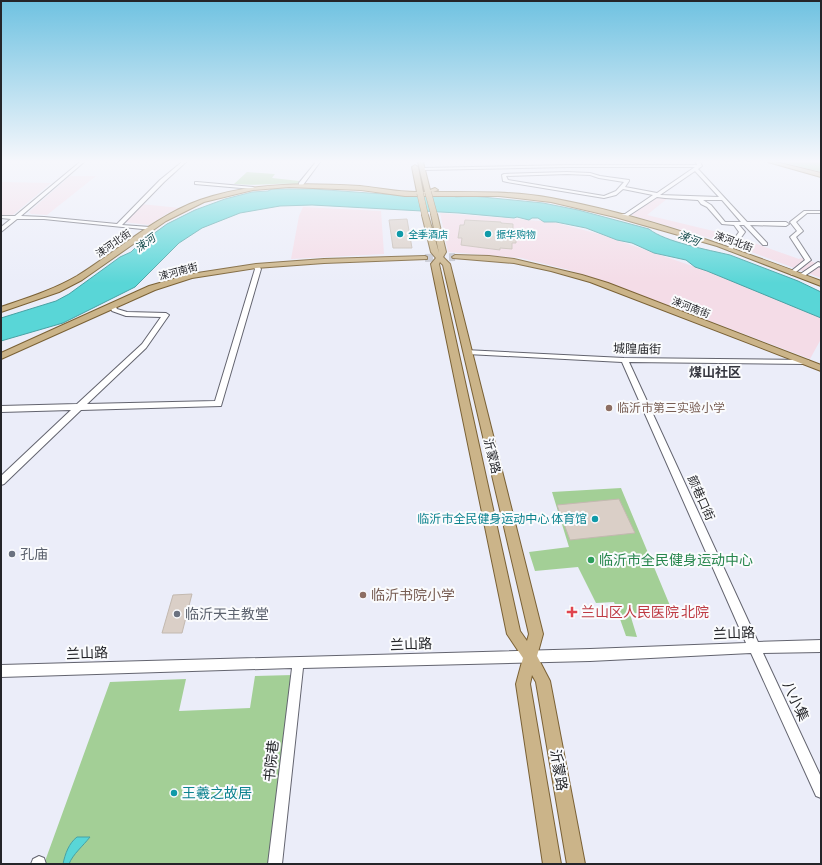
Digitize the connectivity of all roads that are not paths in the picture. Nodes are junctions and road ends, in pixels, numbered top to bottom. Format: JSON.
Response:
{"nodes":[{"id":1,"x":33,"y":202,"type":"edge"},
{"id":2,"x":141,"y":202,"type":"edge"},
{"id":3,"x":199,"y":202,"type":"edge"},
{"id":4,"x":422,"y":202,"type":"edge"},
{"id":5,"x":431,"y":202,"type":"edge"},
{"id":6,"x":561,"y":202,"type":"edge"},
{"id":7,"x":646,"y":202,"type":"edge"},
{"id":8,"x":702,"y":202,"type":"edge"},
{"id":9,"x":727,"y":202,"type":"edge"},
{"id":10,"x":821,"y":212,"type":"edge"},
{"id":11,"x":1,"y":217,"type":"edge"},
{"id":12,"x":15,"y":217,"type":"junction"},
{"id":13,"x":628,"y":217,"type":"junction"},
{"id":14,"x":736,"y":224,"type":"junction"},
{"id":15,"x":746,"y":224,"type":"junction"},
{"id":16,"x":786,"y":224,"type":"dead end"},
{"id":17,"x":118,"y":226,"type":"junction"},
{"id":18,"x":150,"y":229,"type":"junction"},
{"id":19,"x":1,"y":230,"type":"edge"},
{"id":20,"x":765,"y":244,"type":"dead end"},
{"id":21,"x":730,"y":249,"type":"junction"},
{"id":22,"x":442,"y":259,"type":"junction"},
{"id":23,"x":359,"y":260,"type":"junction"},
{"id":24,"x":821,"y":265,"type":"edge"},
{"id":25,"x":256,"y":266,"type":"junction"},
{"id":26,"x":792,"y":273,"type":"junction"},
{"id":27,"x":801,"y":276,"type":"junction"},
{"id":28,"x":821,"y":284,"type":"edge"},
{"id":29,"x":113,"y":306,"type":"junction"},
{"id":30,"x":1,"y":310,"type":"edge"},
{"id":31,"x":467,"y":352,"type":"junction"},
{"id":32,"x":1,"y":356,"type":"edge"},
{"id":33,"x":624,"y":360,"type":"junction"},
{"id":34,"x":806,"y":362,"type":"junction"},
{"id":35,"x":821,"y":368,"type":"edge"},
{"id":36,"x":78,"y":407,"type":"junction"},
{"id":37,"x":1,"y":409,"type":"edge"},
{"id":38,"x":1,"y":481,"type":"edge"},
{"id":39,"x":821,"y":646,"type":"edge"},
{"id":40,"x":754,"y":647,"type":"junction"},
{"id":41,"x":530,"y":656,"type":"junction"},
{"id":42,"x":298,"y":662,"type":"junction"},
{"id":43,"x":1,"y":671,"type":"edge"},
{"id":44,"x":821,"y":790,"type":"edge"},
{"id":45,"x":275,"y":864,"type":"edge"},
{"id":46,"x":552,"y":864,"type":"edge"},
{"id":47,"x":576,"y":864,"type":"edge"}],
"edges":[{"from":1,"to":12,"type":"street"},
{"from":2,"to":17,"type":"street"},
{"from":3,"to":18,"type":"main road","name":"涑河北街"},
{"from":4,"to":22,"type":"main road","name":"沂蒙路","bridge":true},
{"from":5,"to":22,"type":"main road","name":"沂蒙路","bridge":true},
{"from":6,"to":13,"type":"main road","name":"涑河北街"},
{"from":7,"to":13,"type":"street"},
{"from":8,"to":14,"type":"street"},
{"from":9,"to":15,"type":"street"},
{"from":10,"to":26,"type":"street"},
{"from":11,"to":12,"type":"street"},
{"from":12,"to":17,"type":"street"},
{"from":12,"to":19,"type":"street"},
{"from":13,"to":21,"type":"main road","name":"涑河北街"},
{"from":14,"to":15,"type":"street"},
{"from":14,"to":21,"type":"street"},
{"from":15,"to":16,"type":"street"},
{"from":15,"to":20,"type":"street"},
{"from":17,"to":18,"type":"street"},
{"from":18,"to":30,"type":"main road","name":"涑河北街"},
{"from":21,"to":26,"type":"main road","name":"涑河北街"},
{"from":22,"to":23,"type":"main road","name":"涑河南街"},
{"from":22,"to":23,"type":"main road"},
{"from":22,"to":23,"type":"main road"},
{"from":22,"to":31,"type":"main road","name":"沂蒙路"},
{"from":22,"to":34,"type":"main road","name":"涑河南街"},
{"from":22,"to":41,"type":"main road","name":"沂蒙路"},
{"from":23,"to":25,"type":"main road","name":"涑河南街"},
{"from":24,"to":27,"type":"street"},
{"from":25,"to":29,"type":"main road","name":"涑河南街"},
{"from":25,"to":36,"type":"street"},
{"from":26,"to":27,"type":"main road","name":"涑河北街"},
{"from":27,"to":28,"type":"main road","name":"涑河北街"},
{"from":29,"to":32,"type":"main road","name":"涑河南街"},
{"from":29,"to":36,"type":"street"},
{"from":31,"to":33,"type":"street","name":"城隍庙街"},
{"from":31,"to":41,"type":"main road","name":"沂蒙路"},
{"from":33,"to":34,"type":"street","name":"城隍庙街"},
{"from":33,"to":40,"type":"street","name":"颜巷口街"},
{"from":34,"to":35,"type":"main road","name":"涑河南街"},
{"from":36,"to":37,"type":"street"},
{"from":36,"to":38,"type":"street"},
{"from":39,"to":40,"type":"street","name":"兰山路"},
{"from":40,"to":41,"type":"street","name":"兰山路"},
{"from":40,"to":44,"type":"street","name":"八小集"},
{"from":41,"to":42,"type":"street","name":"兰山路"},
{"from":41,"to":46,"type":"main road","name":"沂蒙路"},
{"from":41,"to":47,"type":"main road","name":"沂蒙路"},
{"from":42,"to":43,"type":"street","name":"兰山路"},
{"from":42,"to":45,"type":"street","name":"书院巷"}]}
